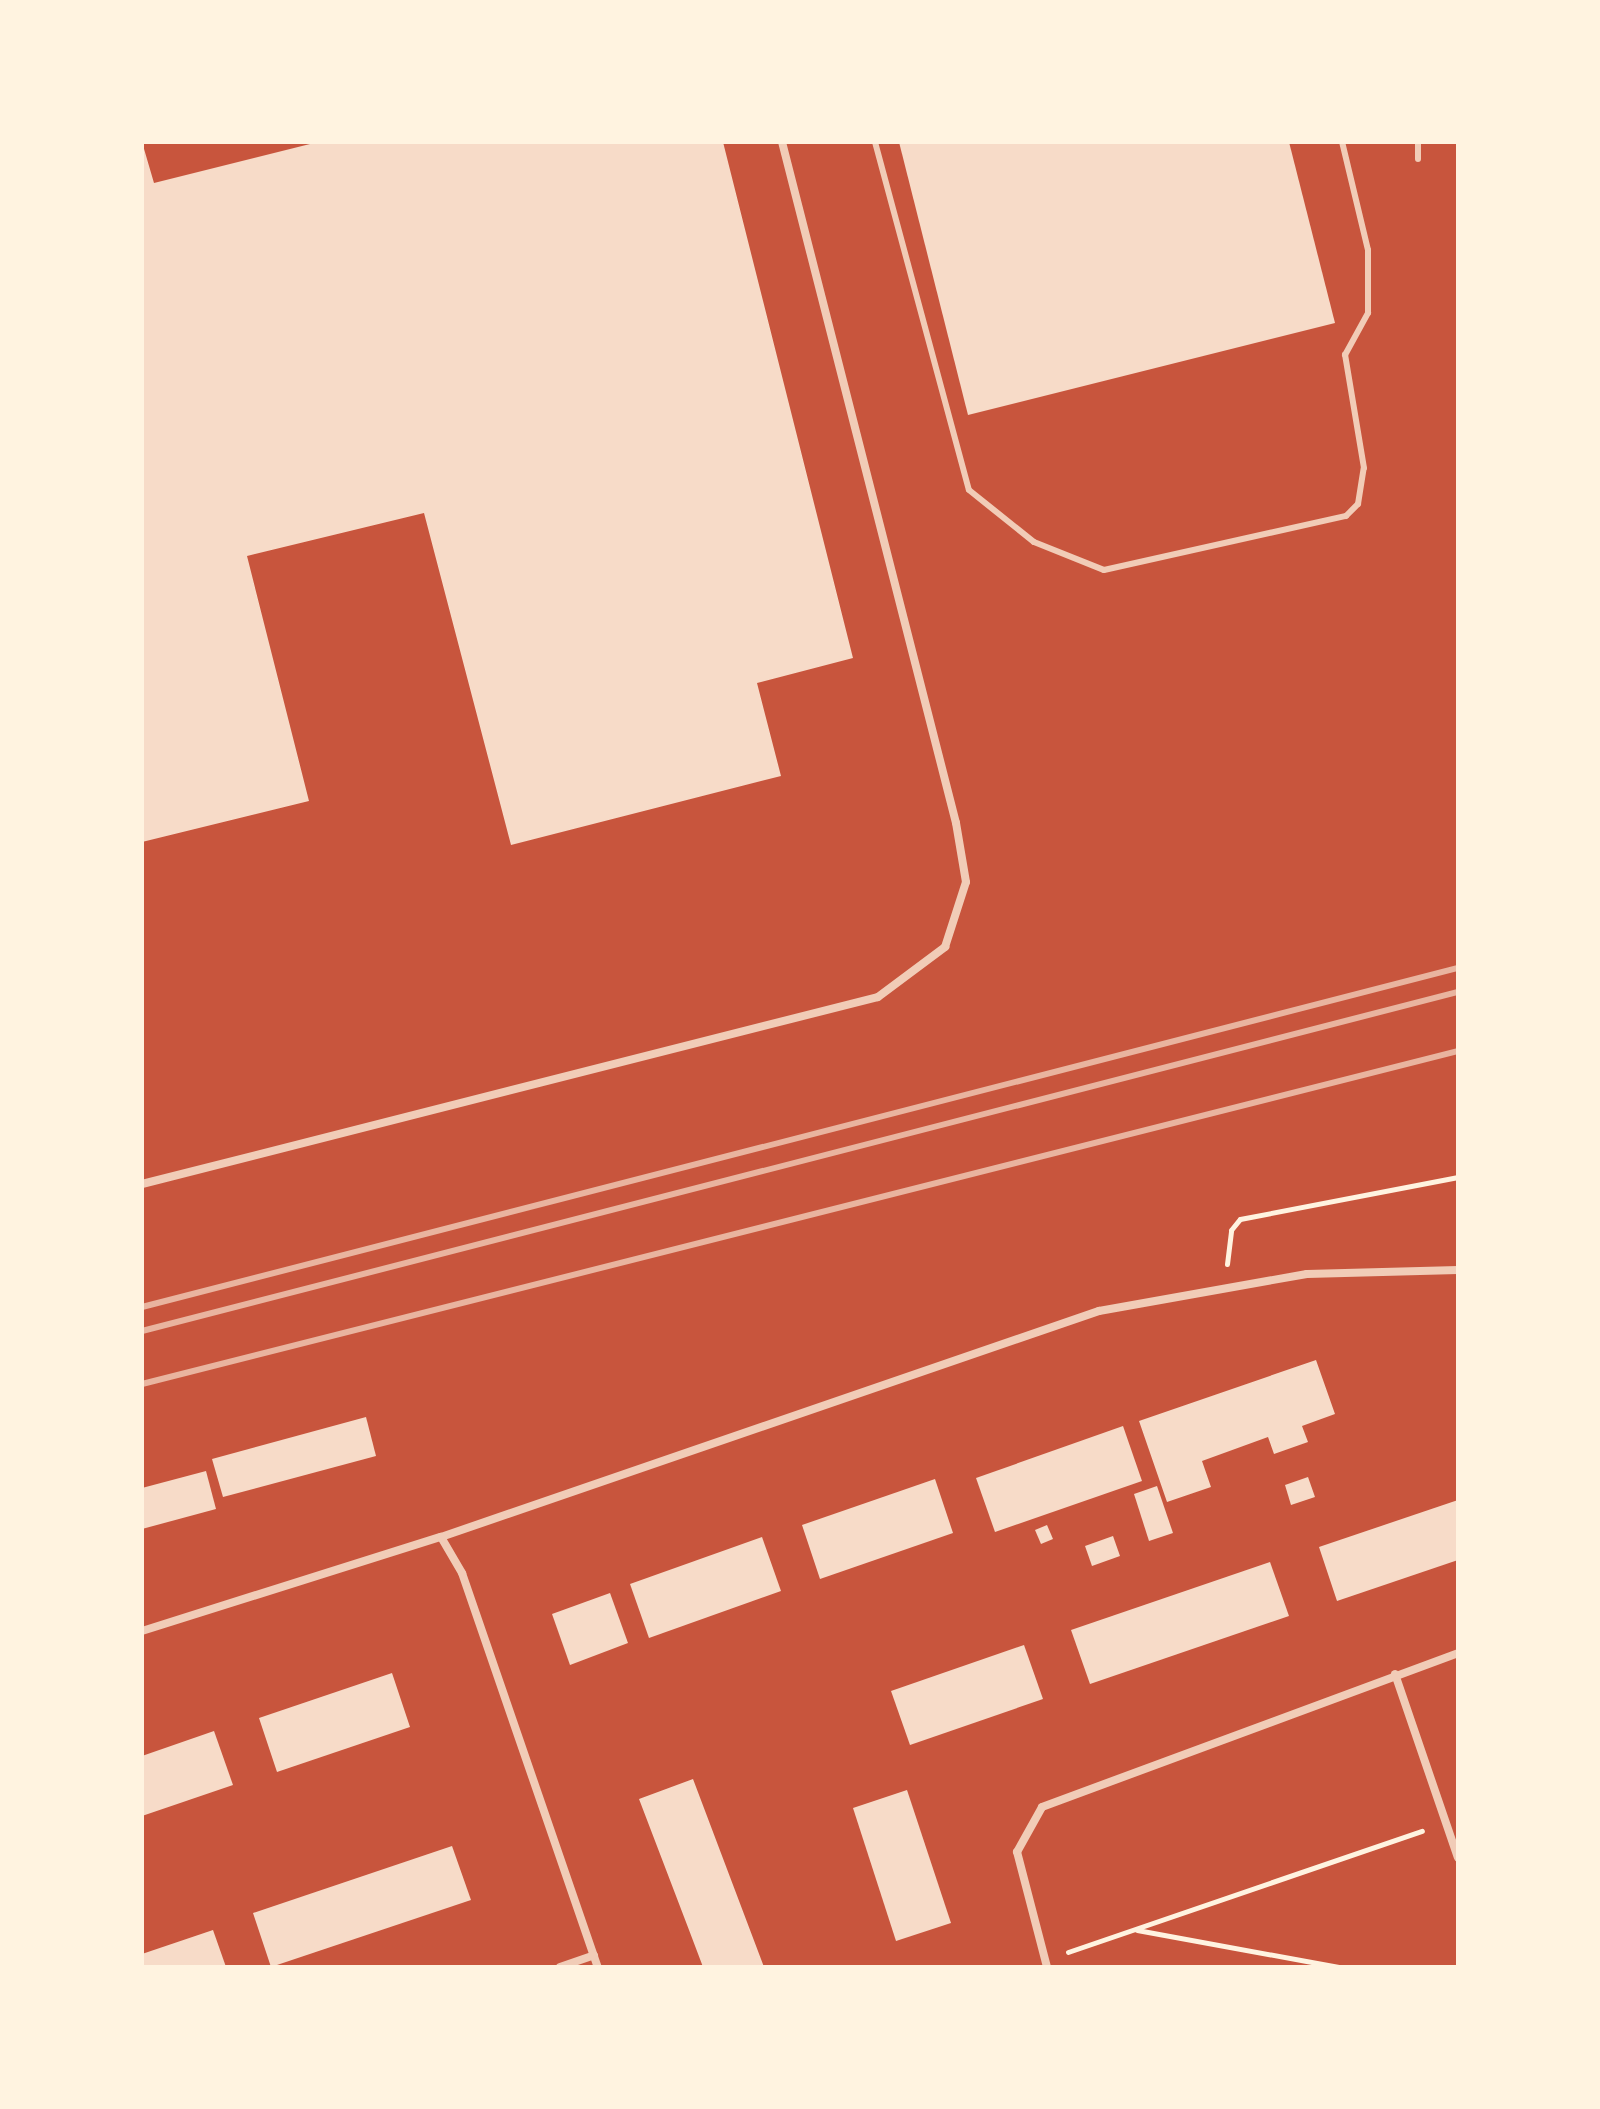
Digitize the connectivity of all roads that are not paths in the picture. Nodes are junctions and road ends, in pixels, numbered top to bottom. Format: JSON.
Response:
{"nodes":[{"id":1,"x":782,"y":142,"type":"edge"},
{"id":2,"x":875,"y":142,"type":"edge"},
{"id":3,"x":1342,"y":142,"type":"edge"},
{"id":4,"x":1418,"y":142,"type":"edge"},
{"id":5,"x":1418,"y":159,"type":"dead end"},
{"id":6,"x":142,"y":1184,"type":"edge"},
{"id":7,"x":1458,"y":1270,"type":"edge"},
{"id":8,"x":441,"y":1537,"type":"junction"},
{"id":9,"x":142,"y":1631,"type":"edge"},
{"id":10,"x":1458,"y":1653,"type":"edge"},
{"id":11,"x":1395,"y":1674,"type":"junction"},
{"id":12,"x":1458,"y":1858,"type":"edge"},
{"id":13,"x":594,"y":1955,"type":"junction"},
{"id":14,"x":1046,"y":1964,"type":"edge"},
{"id":15,"x":560,"y":1967,"type":"edge"},
{"id":16,"x":598,"y":1967,"type":"edge"}],
"edges":[{"from":1,"to":6,"type":"street"},
{"from":2,"to":3,"type":"lane"},
{"from":4,"to":5,"type":"lane"},
{"from":7,"to":8,"type":"street"},
{"from":8,"to":9,"type":"street"},
{"from":8,"to":13,"type":"street"},
{"from":10,"to":11,"type":"street"},
{"from":11,"to":12,"type":"street"},
{"from":11,"to":14,"type":"street"},
{"from":13,"to":15,"type":"street"},
{"from":13,"to":16,"type":"street"}]}
